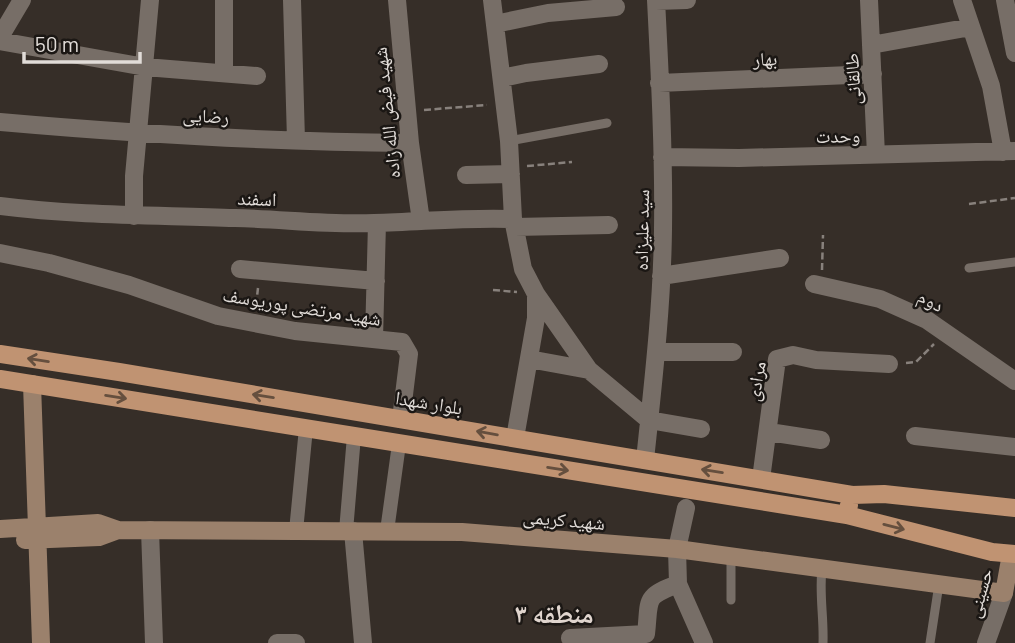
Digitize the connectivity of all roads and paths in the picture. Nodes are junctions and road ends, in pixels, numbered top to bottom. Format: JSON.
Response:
{"nodes":[{"id":1,"x":22,"y":0,"type":"edge"},
{"id":2,"x":150,"y":0,"type":"edge"},
{"id":3,"x":224,"y":0,"type":"edge"},
{"id":4,"x":292,"y":0,"type":"edge"},
{"id":5,"x":397,"y":0,"type":"edge"},
{"id":6,"x":492,"y":0,"type":"edge"},
{"id":7,"x":656,"y":0,"type":"edge"},
{"id":8,"x":687,"y":0,"type":"edge"},
{"id":9,"x":869,"y":0,"type":"edge"},
{"id":10,"x":962,"y":0,"type":"edge"},
{"id":11,"x":1006,"y":0,"type":"edge"},
{"id":12,"x":616,"y":7,"type":"dead end"},
{"id":13,"x":495,"y":24,"type":"junction"},
{"id":14,"x":1013,"y":25,"type":"edge"},
{"id":15,"x":971,"y":27,"type":"junction"},
{"id":16,"x":0,"y":39,"type":"edge"},
{"id":17,"x":871,"y":45,"type":"junction"},
{"id":18,"x":1015,"y":53,"type":"edge"},
{"id":19,"x":599,"y":64,"type":"dead end"},
{"id":20,"x":145,"y":67,"type":"junction"},
{"id":21,"x":224,"y":73,"type":"junction"},
{"id":22,"x":873,"y":74,"type":"junction"},
{"id":23,"x":257,"y":75,"type":"dead end"},
{"id":24,"x":502,"y":78,"type":"junction"},
{"id":25,"x":659,"y":83,"type":"junction"},
{"id":26,"x":505,"y":104,"type":"junction"},
{"id":27,"x":407,"y":111,"type":"junction"},
{"id":28,"x":0,"y":122,"type":"edge"},
{"id":29,"x":607,"y":123,"type":"dead end"},
{"id":30,"x":139,"y":134,"type":"junction"},
{"id":31,"x":296,"y":140,"type":"junction"},
{"id":32,"x":509,"y":141,"type":"junction"},
{"id":33,"x":410,"y":143,"type":"junction"},
{"id":34,"x":1009,"y":151,"type":"edge"},
{"id":35,"x":876,"y":155,"type":"junction"},
{"id":36,"x":662,"y":157,"type":"junction"},
{"id":37,"x":572,"y":162,"type":"dead end"},
{"id":38,"x":511,"y":171,"type":"junction"},
{"id":39,"x":466,"y":175,"type":"dead end"},
{"id":40,"x":1015,"y":198,"type":"edge"},
{"id":41,"x":968,"y":204,"type":"dead end"},
{"id":42,"x":0,"y":206,"type":"edge"},
{"id":43,"x":134,"y":216,"type":"junction"},
{"id":44,"x":421,"y":221,"type":"junction"},
{"id":45,"x":377,"y":223,"type":"junction"},
{"id":46,"x":514,"y":223,"type":"junction"},
{"id":47,"x":609,"y":225,"type":"dead end"},
{"id":48,"x":823,"y":235,"type":"dead end"},
{"id":49,"x":0,"y":253,"type":"edge"},
{"id":50,"x":780,"y":258,"type":"dead end"},
{"id":51,"x":1015,"y":262,"type":"edge"},
{"id":52,"x":969,"y":268,"type":"dead end"},
{"id":53,"x":240,"y":269,"type":"dead end"},
{"id":54,"x":260,"y":270,"type":"junction"},
{"id":55,"x":661,"y":276,"type":"junction"},
{"id":56,"x":376,"y":281,"type":"junction"},
{"id":57,"x":818,"y":285,"type":"joint"},
{"id":58,"x":493,"y":290,"type":"dead end"},
{"id":59,"x":536,"y":294,"type":"junction"},
{"id":60,"x":254,"y":323,"type":"junction"},
{"id":61,"x":946,"y":331,"type":"junction"},
{"id":62,"x":374,"y":339,"type":"junction"},
{"id":63,"x":656,"y":352,"type":"junction"},
{"id":64,"x":733,"y":352,"type":"dead end"},
{"id":65,"x":0,"y":354,"type":"edge"},
{"id":66,"x":529,"y":359,"type":"junction"},
{"id":67,"x":889,"y":364,"type":"joint"},
{"id":68,"x":589,"y":370,"type":"junction"},
{"id":69,"x":0,"y":379,"type":"edge"},
{"id":70,"x":1015,"y":381,"type":"edge"},
{"id":71,"x":32,"y":384,"type":"junction"},
{"id":72,"x":401,"y":419,"type":"junction"},
{"id":73,"x":649,"y":420,"type":"junction"},
{"id":74,"x":306,"y":428,"type":"junction"},
{"id":75,"x":701,"y":429,"type":"dead end"},
{"id":76,"x":769,"y":432,"type":"junction"},
{"id":77,"x":354,"y":436,"type":"junction"},
{"id":78,"x":915,"y":436,"type":"dead end"},
{"id":79,"x":515,"y":438,"type":"junction"},
{"id":80,"x":821,"y":440,"type":"dead end"},
{"id":81,"x":399,"y":444,"type":"junction"},
{"id":82,"x":1015,"y":447,"type":"edge"},
{"id":83,"x":645,"y":460,"type":"junction"},
{"id":84,"x":761,"y":479,"type":"junction"},
{"id":85,"x":800,"y":486,"type":"junction"},
{"id":86,"x":852,"y":495,"type":"junction"},
{"id":87,"x":796,"y":507,"type":"junction"},
{"id":88,"x":686,"y":508,"type":"dead end"},
{"id":89,"x":1015,"y":508,"type":"edge"},
{"id":90,"x":848,"y":515,"type":"junction"},
{"id":91,"x":0,"y":529,"type":"edge"},
{"id":92,"x":150,"y":530,"type":"junction"},
{"id":93,"x":296,"y":531,"type":"junction"},
{"id":94,"x":349,"y":531,"type":"junction"},
{"id":95,"x":387,"y":531,"type":"junction"},
{"id":96,"x":36,"y":533,"type":"junction"},
{"id":97,"x":0,"y":541,"type":"edge"},
{"id":98,"x":677,"y":549,"type":"junction"},
{"id":99,"x":1013,"y":554,"type":"edge"},
{"id":100,"x":732,"y":556,"type":"junction"},
{"id":101,"x":822,"y":568,"type":"junction"},
{"id":102,"x":678,"y":584,"type":"junction"},
{"id":103,"x":939,"y":584,"type":"junction"},
{"id":104,"x":1004,"y":593,"type":"junction"},
{"id":105,"x":731,"y":600,"type":"dead end"},
{"id":106,"x":570,"y":638,"type":"dead end"},
{"id":107,"x":41,"y":643,"type":"edge"},
{"id":108,"x":154,"y":643,"type":"edge"},
{"id":109,"x":277,"y":643,"type":"edge"},
{"id":110,"x":296,"y":643,"type":"edge"},
{"id":111,"x":363,"y":643,"type":"edge"},
{"id":112,"x":704,"y":643,"type":"edge"},
{"id":113,"x":823,"y":643,"type":"edge"},
{"id":114,"x":930,"y":643,"type":"edge"},
{"id":115,"x":986,"y":643,"type":"edge"}],
"edges":[{"from":1,"to":16,"type":"street"},
{"from":2,"to":20,"type":"street"},
{"from":3,"to":21,"type":"street"},
{"from":4,"to":31,"type":"street"},
{"from":5,"to":27,"type":"street","name":"شهید فیض الله زاده"},
{"from":6,"to":13,"type":"street"},
{"from":7,"to":8,"type":"street"},
{"from":7,"to":25,"type":"street","name":"سید علیزاده"},
{"from":9,"to":17,"type":"street","name":"طالقانی"},
{"from":10,"to":15,"type":"street"},
{"from":11,"to":14,"type":"street"},
{"from":12,"to":13,"type":"street"},
{"from":13,"to":24,"type":"street"},
{"from":14,"to":18,"type":"street"},
{"from":15,"to":17,"type":"street"},
{"from":15,"to":34,"type":"street"},
{"from":16,"to":20,"type":"street"},
{"from":17,"to":22,"type":"street","name":"طالقانی"},
{"from":19,"to":24,"type":"street"},
{"from":20,"to":21,"type":"street"},
{"from":20,"to":30,"type":"street"},
{"from":21,"to":23,"type":"street"},
{"from":22,"to":25,"type":"street","name":"بهار"},
{"from":22,"to":35,"type":"street","name":"طالقانی"},
{"from":24,"to":26,"type":"street"},
{"from":25,"to":36,"type":"street","name":"سید علیزاده"},
{"from":26,"to":27,"type":"path"},
{"from":26,"to":32,"type":"street"},
{"from":27,"to":33,"type":"street","name":"شهید فیض الله زاده"},
{"from":28,"to":30,"type":"street","name":"رضایی"},
{"from":29,"to":32,"type":"lane"},
{"from":30,"to":31,"type":"street","name":"رضایی"},
{"from":30,"to":43,"type":"street"},
{"from":31,"to":33,"type":"street","name":"رضایی"},
{"from":32,"to":38,"type":"street"},
{"from":33,"to":44,"type":"street","name":"شهید فیض الله زاده"},
{"from":34,"to":35,"type":"street","name":"وحدت"},
{"from":35,"to":36,"type":"street","name":"وحدت"},
{"from":36,"to":55,"type":"street","name":"سید علیزاده"},
{"from":37,"to":38,"type":"path"},
{"from":38,"to":39,"type":"street"},
{"from":38,"to":46,"type":"street"},
{"from":40,"to":41,"type":"path"},
{"from":42,"to":43,"type":"street","name":"اسفند"},
{"from":43,"to":45,"type":"street","name":"اسفند"},
{"from":44,"to":45,"type":"street","name":"اسفند"},
{"from":44,"to":46,"type":"street","name":"اسفند"},
{"from":45,"to":56,"type":"street"},
{"from":46,"to":47,"type":"street","name":"اسفند"},
{"from":46,"to":59,"type":"street"},
{"from":48,"to":57,"type":"path"},
{"from":49,"to":60,"type":"street","name":"شهید مرتضی پوریوسف"},
{"from":50,"to":55,"type":"street"},
{"from":51,"to":52,"type":"lane"},
{"from":53,"to":54,"type":"street"},
{"from":54,"to":56,"type":"street"},
{"from":54,"to":60,"type":"path"},
{"from":55,"to":63,"type":"street","name":"سید علیزاده"},
{"from":56,"to":62,"type":"street"},
{"from":57,"to":61,"type":"street","name":"دوم"},
{"from":58,"to":59,"type":"path"},
{"from":59,"to":66,"type":"street"},
{"from":59,"to":68,"type":"street"},
{"from":60,"to":62,"type":"street","name":"شهید مرتضی پوریوسف"},
{"from":61,"to":67,"type":"path"},
{"from":61,"to":70,"type":"street","name":"دوم"},
{"from":62,"to":72,"type":"street","name":"شهید مرتضی پوریوسف"},
{"from":63,"to":64,"type":"street"},
{"from":63,"to":73,"type":"street","name":"سید علیزاده"},
{"from":72,"to":65,"type":"main road","name":"بلوار شهدا","one_way":true},
{"from":66,"to":68,"type":"street"},
{"from":66,"to":79,"type":"street"},
{"from":67,"to":76,"type":"street","name":"مرادی"},
{"from":68,"to":73,"type":"street"},
{"from":69,"to":71,"type":"main road"},
{"from":71,"to":74,"type":"main road","one_way":true},
{"from":71,"to":96,"type":"main road"},
{"from":79,"to":72,"type":"main road","name":"بلوار شهدا","one_way":true},
{"from":73,"to":75,"type":"street"},
{"from":73,"to":83,"type":"street","name":"سید علیزاده"},
{"from":74,"to":77,"type":"main road"},
{"from":74,"to":93,"type":"street"},
{"from":76,"to":80,"type":"street"},
{"from":76,"to":84,"type":"street","name":"مرادی"},
{"from":77,"to":81,"type":"main road"},
{"from":77,"to":94,"type":"street"},
{"from":78,"to":82,"type":"street"},
{"from":79,"to":83,"type":"main road","name":"بلوار شهدا"},
{"from":81,"to":87,"type":"main road","one_way":true},
{"from":81,"to":95,"type":"street"},
{"from":84,"to":83,"type":"main road","name":"بلوار شهدا","one_way":true},
{"from":84,"to":85,"type":"main road","name":"بلوار شهدا"},
{"from":85,"to":86,"type":"main road","name":"بلوار شهدا"},
{"from":85,"to":87,"type":"main road"},
{"from":86,"to":89,"type":"main road","name":"بلوار شهدا"},
{"from":86,"to":90,"type":"main road"},
{"from":87,"to":90,"type":"main road"},
{"from":88,"to":98,"type":"street"},
{"from":90,"to":99,"type":"main road","one_way":true},
{"from":91,"to":96,"type":"main road"},
{"from":92,"to":93,"type":"main road","name":"شهید کریمی"},
{"from":92,"to":96,"type":"main road","name":"شهید کریمی"},
{"from":92,"to":108,"type":"street"},
{"from":93,"to":94,"type":"main road","name":"شهید کریمی"},
{"from":94,"to":95,"type":"main road","name":"شهید کریمی"},
{"from":94,"to":111,"type":"street"},
{"from":95,"to":98,"type":"main road","name":"شهید کریمی"},
{"from":96,"to":97,"type":"main road"},
{"from":96,"to":107,"type":"main road"},
{"from":98,"to":100,"type":"main road","name":"شهید کریمی"},
{"from":98,"to":102,"type":"street"},
{"from":99,"to":104,"type":"main road","name":"حسینی"},
{"from":100,"to":101,"type":"main road","name":"شهید کریمی"},
{"from":100,"to":105,"type":"lane"},
{"from":101,"to":103,"type":"main road","name":"شهید کریمی"},
{"from":101,"to":113,"type":"lane"},
{"from":102,"to":106,"type":"street"},
{"from":102,"to":112,"type":"street"},
{"from":103,"to":104,"type":"main road","name":"شهید کریمی"},
{"from":103,"to":114,"type":"lane"},
{"from":104,"to":115,"type":"street","name":"حسینی"},
{"from":109,"to":110,"type":"street"}]}
